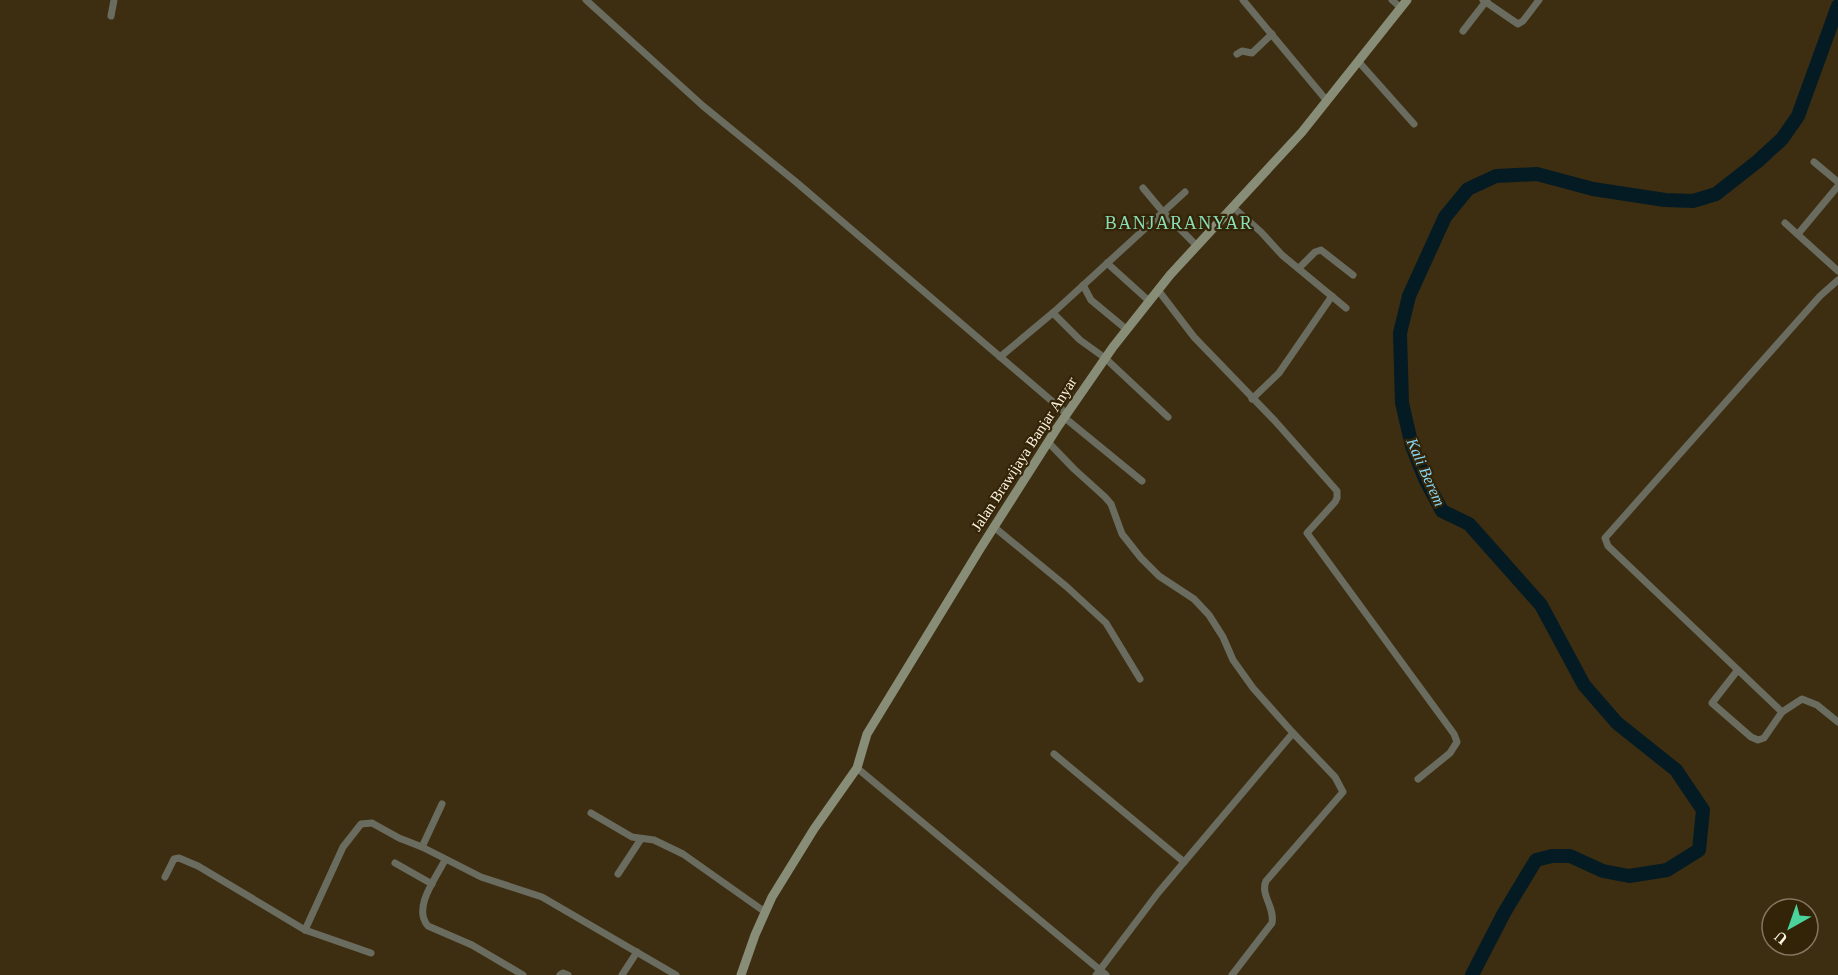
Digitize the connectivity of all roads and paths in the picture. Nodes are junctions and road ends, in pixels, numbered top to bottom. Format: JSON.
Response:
{"nodes":[{"id":1,"x":114,"y":0,"type":"edge"},
{"id":2,"x":586,"y":0,"type":"edge"},
{"id":3,"x":1244,"y":0,"type":"edge"},
{"id":4,"x":1392,"y":0,"type":"edge"},
{"id":5,"x":1485,"y":0,"type":"edge"},
{"id":6,"x":1539,"y":0,"type":"edge"},
{"id":7,"x":1404,"y":4,"type":"edge"},
{"id":8,"x":111,"y":16,"type":"dead end"},
{"id":9,"x":1463,"y":31,"type":"dead end"},
{"id":10,"x":1272,"y":34,"type":"junction"},
{"id":11,"x":1237,"y":54,"type":"dead end"},
{"id":12,"x":1358,"y":60,"type":"junction"},
{"id":13,"x":1327,"y":101,"type":"junction"},
{"id":14,"x":1414,"y":124,"type":"dead end"},
{"id":15,"x":1814,"y":162,"type":"dead end"},
{"id":16,"x":1837,"y":181,"type":"edge"},
{"id":17,"x":1143,"y":188,"type":"dead end"},
{"id":18,"x":1185,"y":192,"type":"dead end"},
{"id":19,"x":1234,"y":208,"type":"junction"},
{"id":20,"x":1163,"y":212,"type":"junction"},
{"id":21,"x":1785,"y":223,"type":"dead end"},
{"id":22,"x":1797,"y":234,"type":"junction"},
{"id":23,"x":1197,"y":246,"type":"junction"},
{"id":24,"x":1107,"y":263,"type":"junction"},
{"id":25,"x":1299,"y":268,"type":"junction"},
{"id":26,"x":1838,"y":271,"type":"edge"},
{"id":27,"x":1353,"y":275,"type":"dead end"},
{"id":28,"x":1838,"y":280,"type":"edge"},
{"id":29,"x":1083,"y":285,"type":"junction"},
{"id":30,"x":1158,"y":290,"type":"junction"},
{"id":31,"x":1332,"y":296,"type":"junction"},
{"id":32,"x":1149,"y":301,"type":"junction"},
{"id":33,"x":1346,"y":308,"type":"dead end"},
{"id":34,"x":1053,"y":313,"type":"junction"},
{"id":35,"x":1126,"y":329,"type":"junction"},
{"id":36,"x":1000,"y":357,"type":"junction"},
{"id":37,"x":1105,"y":358,"type":"junction"},
{"id":38,"x":1252,"y":399,"type":"junction"},
{"id":39,"x":1066,"y":416,"type":"junction"},
{"id":40,"x":1168,"y":417,"type":"dead end"},
{"id":41,"x":1048,"y":442,"type":"junction"},
{"id":42,"x":1142,"y":481,"type":"dead end"},
{"id":43,"x":994,"y":527,"type":"junction"},
{"id":44,"x":1737,"y":671,"type":"junction"},
{"id":45,"x":1140,"y":679,"type":"dead end"},
{"id":46,"x":1782,"y":712,"type":"junction"},
{"id":47,"x":1838,"y":722,"type":"edge"},
{"id":48,"x":1293,"y":733,"type":"junction"},
{"id":49,"x":1054,"y":754,"type":"dead end"},
{"id":50,"x":857,"y":768,"type":"junction"},
{"id":51,"x":1418,"y":779,"type":"dead end"},
{"id":52,"x":442,"y":804,"type":"dead end"},
{"id":53,"x":591,"y":813,"type":"dead end"},
{"id":54,"x":641,"y":839,"type":"junction"},
{"id":55,"x":422,"y":847,"type":"junction"},
{"id":56,"x":445,"y":860,"type":"junction"},
{"id":57,"x":1184,"y":862,"type":"junction"},
{"id":58,"x":395,"y":863,"type":"dead end"},
{"id":59,"x":618,"y":874,"type":"dead end"},
{"id":60,"x":165,"y":877,"type":"dead end"},
{"id":61,"x":432,"y":884,"type":"junction"},
{"id":62,"x":765,"y":912,"type":"junction"},
{"id":63,"x":305,"y":930,"type":"junction"},
{"id":64,"x":637,"y":952,"type":"junction"},
{"id":65,"x":370,"y":953,"type":"dead end"},
{"id":66,"x":665,"y":972,"type":"edge"},
{"id":67,"x":1101,"y":973,"type":"edge"},
{"id":68,"x":523,"y":975,"type":"edge"},
{"id":69,"x":560,"y":975,"type":"edge"},
{"id":70,"x":568,"y":975,"type":"edge"},
{"id":71,"x":622,"y":975,"type":"edge"},
{"id":72,"x":676,"y":975,"type":"edge"},
{"id":73,"x":741,"y":975,"type":"edge"},
{"id":74,"x":1232,"y":975,"type":"edge"}],
"edges":[{"from":1,"to":8,"type":"street"},
{"from":2,"to":36,"type":"street"},
{"from":3,"to":10,"type":"street"},
{"from":4,"to":7,"type":"street"},
{"from":5,"to":6,"type":"street"},
{"from":5,"to":9,"type":"street"},
{"from":7,"to":12,"type":"street","name":"Jalan Brawijaya Banjar Anyar"},
{"from":10,"to":11,"type":"street"},
{"from":10,"to":13,"type":"street"},
{"from":12,"to":13,"type":"street","name":"Jalan Brawijaya Banjar Anyar"},
{"from":12,"to":14,"type":"street"},
{"from":13,"to":19,"type":"street","name":"Jalan Brawijaya Banjar Anyar"},
{"from":15,"to":16,"type":"street"},
{"from":16,"to":22,"type":"street"},
{"from":17,"to":20,"type":"street"},
{"from":18,"to":20,"type":"street"},
{"from":19,"to":23,"type":"street","name":"Jalan Brawijaya Banjar Anyar"},
{"from":19,"to":25,"type":"street"},
{"from":20,"to":23,"type":"street"},
{"from":20,"to":24,"type":"street"},
{"from":21,"to":22,"type":"street"},
{"from":22,"to":26,"type":"street"},
{"from":23,"to":30,"type":"street","name":"Jalan Brawijaya Banjar Anyar"},
{"from":24,"to":29,"type":"street"},
{"from":24,"to":32,"type":"street"},
{"from":25,"to":27,"type":"street"},
{"from":25,"to":31,"type":"street"},
{"from":28,"to":44,"type":"street"},
{"from":29,"to":34,"type":"street"},
{"from":29,"to":35,"type":"street"},
{"from":30,"to":32,"type":"street","name":"Jalan Brawijaya Banjar Anyar"},
{"from":30,"to":38,"type":"street"},
{"from":31,"to":33,"type":"street"},
{"from":31,"to":38,"type":"street"},
{"from":32,"to":35,"type":"street","name":"Jalan Brawijaya Banjar Anyar"},
{"from":34,"to":36,"type":"street"},
{"from":34,"to":37,"type":"street"},
{"from":35,"to":37,"type":"street","name":"Jalan Brawijaya Banjar Anyar"},
{"from":36,"to":39,"type":"street"},
{"from":37,"to":39,"type":"street","name":"Jalan Brawijaya Banjar Anyar"},
{"from":37,"to":40,"type":"street"},
{"from":38,"to":51,"type":"street"},
{"from":39,"to":41,"type":"street","name":"Jalan Brawijaya Banjar Anyar"},
{"from":39,"to":42,"type":"street"},
{"from":41,"to":43,"type":"street","name":"Jalan Brawijaya Banjar Anyar"},
{"from":41,"to":48,"type":"street"},
{"from":43,"to":45,"type":"street"},
{"from":43,"to":50,"type":"street","name":"Jalan Brawijaya Banjar Anyar"},
{"from":44,"to":46,"type":"street"},
{"from":44,"to":46,"type":"street"},
{"from":46,"to":47,"type":"street"},
{"from":48,"to":57,"type":"street"},
{"from":48,"to":74,"type":"street"},
{"from":49,"to":57,"type":"street"},
{"from":50,"to":62,"type":"street","name":"Jalan Brawijaya Banjar Anyar"},
{"from":50,"to":67,"type":"street"},
{"from":52,"to":55,"type":"street"},
{"from":53,"to":54,"type":"street"},
{"from":54,"to":59,"type":"street"},
{"from":54,"to":62,"type":"street"},
{"from":55,"to":56,"type":"street"},
{"from":55,"to":63,"type":"street"},
{"from":56,"to":61,"type":"street"},
{"from":56,"to":64,"type":"street"},
{"from":57,"to":67,"type":"street"},
{"from":58,"to":61,"type":"street"},
{"from":60,"to":63,"type":"street"},
{"from":61,"to":68,"type":"street"},
{"from":62,"to":73,"type":"street","name":"Jalan Brawijaya Banjar Anyar"},
{"from":63,"to":65,"type":"street"},
{"from":64,"to":66,"type":"street"},
{"from":64,"to":71,"type":"street"},
{"from":66,"to":72,"type":"street"},
{"from":69,"to":70,"type":"street"}]}
